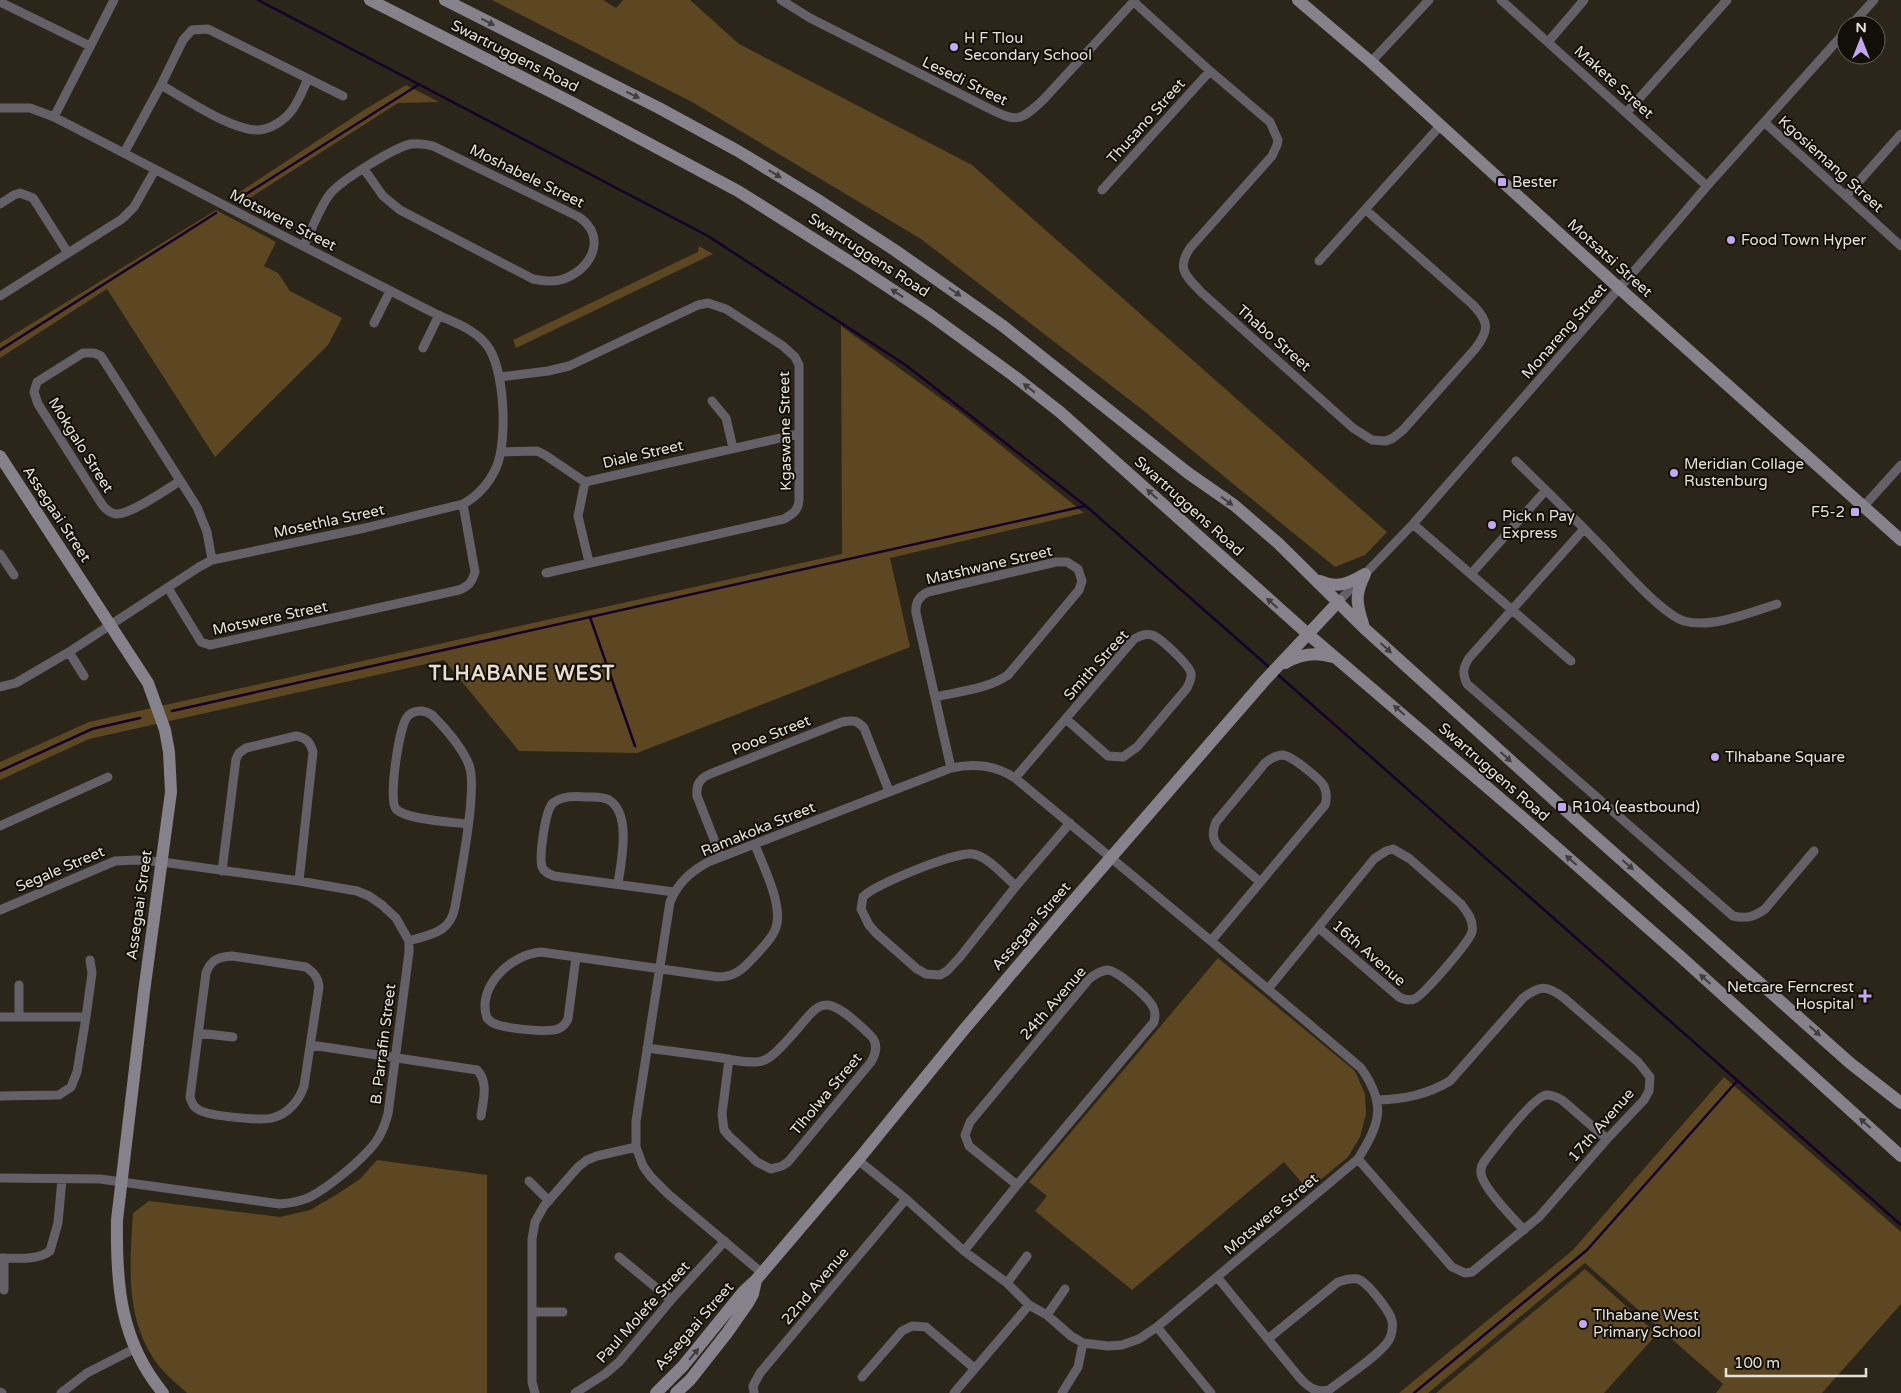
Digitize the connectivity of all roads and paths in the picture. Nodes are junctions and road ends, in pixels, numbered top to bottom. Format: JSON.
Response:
{"nodes":[{"id":1,"x":114,"y":0,"type":"edge"},
{"id":2,"x":370,"y":0,"type":"edge"},
{"id":3,"x":445,"y":0,"type":"edge"},
{"id":4,"x":781,"y":0,"type":"edge"},
{"id":5,"x":1298,"y":0,"type":"edge"},
{"id":6,"x":1429,"y":0,"type":"edge"},
{"id":7,"x":1501,"y":0,"type":"edge"},
{"id":8,"x":1584,"y":0,"type":"edge"},
{"id":9,"x":1727,"y":0,"type":"edge"},
{"id":10,"x":1874,"y":0,"type":"edge"},
{"id":11,"x":1134,"y":1,"type":"edge"},
{"id":12,"x":0,"y":2,"type":"edge"},
{"id":13,"x":1860,"y":15,"type":"edge"},
{"id":14,"x":1548,"y":42,"type":"junction"},
{"id":15,"x":1836,"y":42,"type":"edge"},
{"id":16,"x":90,"y":46,"type":"junction"},
{"id":17,"x":1371,"y":62,"type":"junction"},
{"id":18,"x":1210,"y":71,"type":"junction"},
{"id":19,"x":308,"y":79,"type":"junction"},
{"id":20,"x":161,"y":85,"type":"junction"},
{"id":21,"x":343,"y":96,"type":"dead end"},
{"id":22,"x":0,"y":108,"type":"edge"},
{"id":23,"x":1627,"y":112,"type":"junction"},
{"id":24,"x":54,"y":117,"type":"junction"},
{"id":25,"x":1764,"y":122,"type":"junction"},
{"id":26,"x":1440,"y":126,"type":"junction"},
{"id":27,"x":1901,"y":134,"type":"edge"},
{"id":28,"x":124,"y":153,"type":"junction"},
{"id":29,"x":364,"y":169,"type":"junction"},
{"id":30,"x":155,"y":170,"type":"junction"},
{"id":31,"x":1707,"y":186,"type":"junction"},
{"id":32,"x":1102,"y":190,"type":"dead end"},
{"id":33,"x":1846,"y":196,"type":"junction"},
{"id":34,"x":0,"y":204,"type":"edge"},
{"id":35,"x":1366,"y":210,"type":"junction"},
{"id":36,"x":304,"y":245,"type":"junction"},
{"id":37,"x":1901,"y":246,"type":"edge"},
{"id":38,"x":68,"y":252,"type":"junction"},
{"id":39,"x":1319,"y":261,"type":"dead end"},
{"id":40,"x":1619,"y":288,"type":"junction"},
{"id":41,"x":390,"y":291,"type":"junction"},
{"id":42,"x":0,"y":296,"type":"edge"},
{"id":43,"x":439,"y":315,"type":"junction"},
{"id":44,"x":374,"y":323,"type":"dead end"},
{"id":45,"x":423,"y":348,"type":"dead end"},
{"id":46,"x":500,"y":377,"type":"junction"},
{"id":47,"x":712,"y":401,"type":"dead end"},
{"id":48,"x":502,"y":410,"type":"joint"},
{"id":49,"x":798,"y":434,"type":"junction"},
{"id":50,"x":733,"y":448,"type":"junction"},
{"id":51,"x":501,"y":452,"type":"junction"},
{"id":52,"x":0,"y":456,"type":"edge"},
{"id":53,"x":1516,"y":461,"type":"dead end"},
{"id":54,"x":1901,"y":465,"type":"edge"},
{"id":55,"x":180,"y":481,"type":"junction"},
{"id":56,"x":585,"y":482,"type":"junction"},
{"id":57,"x":1546,"y":490,"type":"junction"},
{"id":58,"x":463,"y":504,"type":"junction"},
{"id":59,"x":1864,"y":506,"type":"junction"},
{"id":60,"x":1413,"y":524,"type":"junction"},
{"id":61,"x":1584,"y":528,"type":"junction"},
{"id":62,"x":1901,"y":540,"type":"edge"},
{"id":63,"x":0,"y":554,"type":"edge"},
{"id":64,"x":212,"y":560,"type":"junction"},
{"id":65,"x":589,"y":562,"type":"junction"},
{"id":66,"x":546,"y":573,"type":"dead end"},
{"id":67,"x":1365,"y":574,"type":"junction"},
{"id":68,"x":1471,"y":574,"type":"junction"},
{"id":69,"x":14,"y":575,"type":"dead end"},
{"id":70,"x":1313,"y":577,"type":"junction"},
{"id":71,"x":168,"y":588,"type":"junction"},
{"id":72,"x":1339,"y":601,"type":"junction"},
{"id":73,"x":1778,"y":604,"type":"dead end"},
{"id":74,"x":1512,"y":610,"type":"junction"},
{"id":75,"x":111,"y":625,"type":"junction"},
{"id":76,"x":1364,"y":628,"type":"junction"},
{"id":77,"x":1308,"y":635,"type":"junction"},
{"id":78,"x":69,"y":652,"type":"junction"},
{"id":79,"x":1571,"y":661,"type":"dead end"},
{"id":80,"x":1344,"y":664,"type":"junction"},
{"id":81,"x":1279,"y":666,"type":"junction"},
{"id":82,"x":84,"y":676,"type":"dead end"},
{"id":83,"x":0,"y":687,"type":"edge"},
{"id":84,"x":936,"y":697,"type":"junction"},
{"id":85,"x":1066,"y":719,"type":"junction"},
{"id":86,"x":951,"y":768,"type":"junction"},
{"id":87,"x":108,"y":777,"type":"dead end"},
{"id":88,"x":1016,"y":778,"type":"junction"},
{"id":89,"x":889,"y":791,"type":"junction"},
{"id":90,"x":1070,"y":823,"type":"junction"},
{"id":91,"x":468,"y":824,"type":"junction"},
{"id":92,"x":0,"y":826,"type":"edge"},
{"id":93,"x":755,"y":845,"type":"junction"},
{"id":94,"x":1814,"y":851,"type":"dead end"},
{"id":95,"x":721,"y":857,"type":"junction"},
{"id":96,"x":1111,"y":858,"type":"junction"},
{"id":97,"x":162,"y":862,"type":"junction"},
{"id":98,"x":222,"y":871,"type":"junction"},
{"id":99,"x":299,"y":881,"type":"junction"},
{"id":100,"x":1259,"y":881,"type":"junction"},
{"id":101,"x":618,"y":884,"type":"junction"},
{"id":102,"x":1016,"y":886,"type":"junction"},
{"id":103,"x":674,"y":892,"type":"junction"},
{"id":104,"x":0,"y":910,"type":"edge"},
{"id":105,"x":1319,"y":928,"type":"junction"},
{"id":106,"x":409,"y":941,"type":"junction"},
{"id":107,"x":1211,"y":941,"type":"junction"},
{"id":108,"x":576,"y":957,"type":"junction"},
{"id":109,"x":90,"y":960,"type":"dead end"},
{"id":110,"x":659,"y":969,"type":"junction"},
{"id":111,"x":19,"y":985,"type":"dead end"},
{"id":112,"x":1268,"y":989,"type":"junction"},
{"id":113,"x":0,"y":1017,"type":"edge"},
{"id":114,"x":19,"y":1017,"type":"junction"},
{"id":115,"x":86,"y":1017,"type":"junction"},
{"id":116,"x":198,"y":1033,"type":"junction"},
{"id":117,"x":233,"y":1037,"type":"dead end"},
{"id":118,"x":311,"y":1046,"type":"junction"},
{"id":119,"x":647,"y":1048,"type":"junction"},
{"id":120,"x":396,"y":1057,"type":"junction"},
{"id":121,"x":729,"y":1059,"type":"junction"},
{"id":122,"x":0,"y":1096,"type":"edge"},
{"id":123,"x":1377,"y":1100,"type":"junction"},
{"id":124,"x":1901,"y":1102,"type":"edge"},
{"id":125,"x":481,"y":1116,"type":"dead end"},
{"id":126,"x":1607,"y":1139,"type":"junction"},
{"id":127,"x":636,"y":1147,"type":"junction"},
{"id":128,"x":1901,"y":1156,"type":"edge"},
{"id":129,"x":1358,"y":1159,"type":"junction"},
{"id":130,"x":858,"y":1160,"type":"junction"},
{"id":131,"x":0,"y":1178,"type":"edge"},
{"id":132,"x":62,"y":1179,"type":"junction"},
{"id":133,"x":529,"y":1181,"type":"dead end"},
{"id":134,"x":121,"y":1182,"type":"junction"},
{"id":135,"x":1017,"y":1185,"type":"junction"},
{"id":136,"x":906,"y":1199,"type":"junction"},
{"id":137,"x":549,"y":1200,"type":"junction"},
{"id":138,"x":1524,"y":1230,"type":"junction"},
{"id":139,"x":725,"y":1241,"type":"junction"},
{"id":140,"x":964,"y":1251,"type":"junction"},
{"id":141,"x":1028,"y":1256,"type":"dead end"},
{"id":142,"x":619,"y":1257,"type":"dead end"},
{"id":143,"x":2,"y":1258,"type":"edge"},
{"id":144,"x":759,"y":1276,"type":"junction"},
{"id":145,"x":1217,"y":1277,"type":"junction"},
{"id":146,"x":1007,"y":1283,"type":"junction"},
{"id":147,"x":1065,"y":1289,"type":"dead end"},
{"id":148,"x":4,"y":1290,"type":"dead end"},
{"id":149,"x":671,"y":1300,"type":"junction"},
{"id":150,"x":1030,"y":1305,"type":"junction"},
{"id":151,"x":533,"y":1312,"type":"junction"},
{"id":152,"x":563,"y":1312,"type":"dead end"},
{"id":153,"x":1047,"y":1315,"type":"junction"},
{"id":154,"x":1157,"y":1327,"type":"junction"},
{"id":155,"x":1269,"y":1338,"type":"junction"},
{"id":156,"x":1083,"y":1343,"type":"junction"},
{"id":157,"x":134,"y":1349,"type":"junction"},
{"id":158,"x":974,"y":1368,"type":"junction"},
{"id":159,"x":862,"y":1377,"type":"dead end"},
{"id":160,"x":660,"y":1392,"type":"edge"},
{"id":161,"x":61,"y":1393,"type":"edge"},
{"id":162,"x":163,"y":1393,"type":"edge"},
{"id":163,"x":535,"y":1393,"type":"edge"},
{"id":164,"x":575,"y":1393,"type":"edge"},
{"id":165,"x":676,"y":1393,"type":"edge"},
{"id":166,"x":754,"y":1393,"type":"edge"},
{"id":167,"x":954,"y":1393,"type":"edge"},
{"id":168,"x":1062,"y":1393,"type":"edge"},
{"id":169,"x":1211,"y":1393,"type":"edge"}],
"edges":[{"from":1,"to":16,"type":"street"},
{"from":77,"to":2,"type":"main road","name":"Swartruggens Road","one_way":true},
{"from":3,"to":70,"type":"main road","name":"Swartruggens Road","one_way":true},
{"from":4,"to":11,"type":"street","name":"Lesedi Street"},
{"from":5,"to":17,"type":"main road","name":"Motsatsi Street"},
{"from":6,"to":17,"type":"street"},
{"from":7,"to":14,"type":"street","name":"Makete Street"},
{"from":8,"to":14,"type":"street"},
{"from":9,"to":23,"type":"street"},
{"from":10,"to":13,"type":"street"},
{"from":11,"to":18,"type":"street","name":"Thabo Street"},
{"from":12,"to":16,"type":"street"},
{"from":14,"to":23,"type":"street","name":"Makete Street"},
{"from":15,"to":25,"type":"street","name":"Monareng Street"},
{"from":16,"to":24,"type":"street"},
{"from":17,"to":26,"type":"main road","name":"Motsatsi Street"},
{"from":18,"to":32,"type":"street","name":"Thusano Street"},
{"from":18,"to":35,"type":"street","name":"Thabo Street"},
{"from":19,"to":20,"type":"street"},
{"from":19,"to":20,"type":"street"},
{"from":19,"to":21,"type":"street"},
{"from":20,"to":28,"type":"street"},
{"from":22,"to":24,"type":"street","name":"Motswere Street"},
{"from":23,"to":31,"type":"street","name":"Makete Street"},
{"from":24,"to":28,"type":"street","name":"Motswere Street"},
{"from":25,"to":31,"type":"street","name":"Monareng Street"},
{"from":25,"to":33,"type":"street","name":"Kgosiemang Street"},
{"from":26,"to":35,"type":"street"},
{"from":26,"to":40,"type":"main road","name":"Motsatsi Street"},
{"from":27,"to":33,"type":"street"},
{"from":28,"to":30,"type":"street","name":"Motswere Street"},
{"from":29,"to":29,"type":"street","name":"Moshabele Street"},
{"from":29,"to":36,"type":"street","name":"Moshabele Street"},
{"from":30,"to":36,"type":"street","name":"Motswere Street"},
{"from":30,"to":38,"type":"street"},
{"from":31,"to":40,"type":"street","name":"Monareng Street"},
{"from":33,"to":37,"type":"street","name":"Kgosiemang Street"},
{"from":34,"to":38,"type":"street"},
{"from":35,"to":39,"type":"street"},
{"from":36,"to":41,"type":"street","name":"Motswere Street"},
{"from":38,"to":42,"type":"street"},
{"from":40,"to":59,"type":"main road","name":"Motsatsi Street"},
{"from":40,"to":60,"type":"street","name":"Monareng Street"},
{"from":41,"to":43,"type":"street","name":"Motswere Street"},
{"from":41,"to":44,"type":"street"},
{"from":43,"to":45,"type":"street"},
{"from":43,"to":46,"type":"street","name":"Motswere Street"},
{"from":46,"to":48,"type":"street","name":"Motswere Street"},
{"from":46,"to":49,"type":"street","name":"Kgaswane Street"},
{"from":47,"to":50,"type":"street"},
{"from":48,"to":51,"type":"street","name":"Mosethla Street"},
{"from":49,"to":50,"type":"street","name":"Diale Street"},
{"from":49,"to":65,"type":"street","name":"Kgaswane Street"},
{"from":50,"to":56,"type":"street","name":"Diale Street"},
{"from":51,"to":56,"type":"street","name":"Diale Street"},
{"from":51,"to":58,"type":"street","name":"Mosethla Street"},
{"from":52,"to":75,"type":"main road","name":"Assegaai Street"},
{"from":53,"to":57,"type":"street"},
{"from":54,"to":59,"type":"street"},
{"from":55,"to":55,"type":"street","name":"Mokgalo Street"},
{"from":55,"to":64,"type":"street","name":"Mokgalo Street"},
{"from":56,"to":65,"type":"street"},
{"from":57,"to":61,"type":"street"},
{"from":57,"to":68,"type":"street"},
{"from":58,"to":64,"type":"street","name":"Mosethla Street"},
{"from":58,"to":71,"type":"street","name":"Motswere Street"},
{"from":59,"to":62,"type":"main road","name":"Motsatsi Street"},
{"from":60,"to":67,"type":"street","name":"Monareng Street"},
{"from":60,"to":68,"type":"street"},
{"from":61,"to":73,"type":"street"},
{"from":61,"to":74,"type":"street"},
{"from":63,"to":69,"type":"street"},
{"from":64,"to":71,"type":"street","name":"Mosethla Street"},
{"from":65,"to":66,"type":"street","name":"Kgaswane Street"},
{"from":67,"to":70,"type":"main road"},
{"from":67,"to":72,"type":"street","name":"Monareng Street"},
{"from":67,"to":76,"type":"main road"},
{"from":68,"to":74,"type":"street"},
{"from":70,"to":72,"type":"main road","name":"Swartruggens Road"},
{"from":71,"to":75,"type":"street","name":"Mosethla Street"},
{"from":72,"to":76,"type":"main road","name":"Swartruggens Road"},
{"from":72,"to":77,"type":"main road","name":"Assegaai Street"},
{"from":74,"to":79,"type":"street"},
{"from":74,"to":94,"type":"street"},
{"from":75,"to":78,"type":"street","name":"Mosethla Street"},
{"from":75,"to":97,"type":"main road","name":"Assegaai Street"},
{"from":76,"to":124,"type":"main road","name":"Swartruggens Road","one_way":true},
{"from":77,"to":80,"type":"main road","name":"Swartruggens Road"},
{"from":77,"to":81,"type":"main road","name":"Assegaai Street"},
{"from":78,"to":82,"type":"street"},
{"from":78,"to":83,"type":"street","name":"Mosethla Street"},
{"from":80,"to":81,"type":"main road"},
{"from":128,"to":80,"type":"main road","name":"Swartruggens Road","one_way":true},
{"from":81,"to":96,"type":"main road","name":"Assegaai Street"},
{"from":84,"to":84,"type":"street","name":"Matshwane Street"},
{"from":84,"to":86,"type":"street","name":"Matshwane Street"},
{"from":85,"to":85,"type":"street","name":"Smith Street"},
{"from":85,"to":88,"type":"street","name":"Smith Street"},
{"from":86,"to":88,"type":"street","name":"Ramakoka Street"},
{"from":86,"to":89,"type":"street","name":"Ramakoka Street"},
{"from":87,"to":92,"type":"street"},
{"from":88,"to":90,"type":"street","name":"Ramakoka Street"},
{"from":89,"to":93,"type":"street","name":"Ramakoka Street"},
{"from":89,"to":95,"type":"street","name":"Pooe Street"},
{"from":90,"to":96,"type":"street","name":"Ramakoka Street"},
{"from":90,"to":102,"type":"street"},
{"from":91,"to":91,"type":"street"},
{"from":91,"to":106,"type":"street"},
{"from":93,"to":95,"type":"street","name":"Ramakoka Street"},
{"from":93,"to":110,"type":"street"},
{"from":95,"to":103,"type":"street","name":"Ramakoka Street"},
{"from":96,"to":107,"type":"street","name":"Motswere Street"},
{"from":96,"to":130,"type":"main road","name":"Assegaai Street"},
{"from":97,"to":98,"type":"street"},
{"from":97,"to":104,"type":"street","name":"Segale Street"},
{"from":97,"to":134,"type":"main road","name":"Assegaai Street"},
{"from":98,"to":99,"type":"street"},
{"from":98,"to":99,"type":"street"},
{"from":99,"to":106,"type":"street"},
{"from":100,"to":100,"type":"street"},
{"from":100,"to":107,"type":"street"},
{"from":101,"to":101,"type":"street"},
{"from":101,"to":103,"type":"street"},
{"from":102,"to":102,"type":"street"},
{"from":103,"to":110,"type":"street","name":"Ramakoka Street"},
{"from":105,"to":105,"type":"street","name":"16th Avenue"},
{"from":105,"to":112,"type":"street","name":"16th Avenue"},
{"from":106,"to":120,"type":"street","name":"B. Parrafin Street"},
{"from":107,"to":112,"type":"street","name":"Motswere Street"},
{"from":108,"to":108,"type":"street"},
{"from":108,"to":110,"type":"street"},
{"from":109,"to":115,"type":"street"},
{"from":110,"to":119,"type":"street","name":"Ramakoka Street"},
{"from":111,"to":114,"type":"street"},
{"from":112,"to":123,"type":"street","name":"Motswere Street"},
{"from":113,"to":114,"type":"street"},
{"from":114,"to":115,"type":"street"},
{"from":115,"to":122,"type":"street"},
{"from":116,"to":117,"type":"street"},
{"from":116,"to":118,"type":"street"},
{"from":116,"to":118,"type":"street"},
{"from":118,"to":120,"type":"street"},
{"from":119,"to":121,"type":"street","name":"Tlholwa Street"},
{"from":119,"to":127,"type":"street","name":"Ramakoka Street"},
{"from":120,"to":125,"type":"street"},
{"from":120,"to":134,"type":"street","name":"B. Parrafin Street"},
{"from":121,"to":121,"type":"street","name":"Tlholwa Street"},
{"from":123,"to":126,"type":"street","name":"17th Avenue"},
{"from":123,"to":129,"type":"street","name":"Motswere Street"},
{"from":126,"to":138,"type":"street","name":"17th Avenue"},
{"from":126,"to":138,"type":"street"},
{"from":127,"to":137,"type":"street"},
{"from":127,"to":139,"type":"street","name":"Ramakoka Street"},
{"from":129,"to":138,"type":"street","name":"17th Avenue"},
{"from":129,"to":145,"type":"street","name":"Motswere Street"},
{"from":130,"to":136,"type":"street","name":"Motswere Street"},
{"from":130,"to":144,"type":"main road","name":"Assegaai Street"},
{"from":131,"to":132,"type":"street"},
{"from":132,"to":134,"type":"street"},
{"from":132,"to":143,"type":"street"},
{"from":133,"to":137,"type":"street"},
{"from":134,"to":157,"type":"main road","name":"Assegaai Street"},
{"from":135,"to":135,"type":"street","name":"24th Avenue"},
{"from":135,"to":140,"type":"street","name":"24th Avenue"},
{"from":136,"to":140,"type":"street","name":"Motswere Street"},
{"from":136,"to":166,"type":"street","name":"22nd Avenue"},
{"from":137,"to":151,"type":"street"},
{"from":139,"to":144,"type":"street","name":"Ramakoka Street"},
{"from":139,"to":149,"type":"street","name":"Paul Molefe Street"},
{"from":140,"to":146,"type":"street","name":"Motswere Street"},
{"from":141,"to":146,"type":"street"},
{"from":142,"to":149,"type":"street"},
{"from":143,"to":148,"type":"street"},
{"from":160,"to":144,"type":"main road","name":"Assegaai Street","one_way":true},
{"from":144,"to":165,"type":"main road","name":"Assegaai Street"},
{"from":145,"to":154,"type":"street","name":"Motswere Street"},
{"from":145,"to":155,"type":"street"},
{"from":146,"to":150,"type":"street","name":"Motswere Street"},
{"from":147,"to":153,"type":"street"},
{"from":149,"to":164,"type":"street","name":"Paul Molefe Street"},
{"from":150,"to":153,"type":"street","name":"Motswere Street"},
{"from":150,"to":158,"type":"street"},
{"from":151,"to":152,"type":"street"},
{"from":151,"to":163,"type":"street"},
{"from":153,"to":156,"type":"street","name":"Motswere Street"},
{"from":154,"to":156,"type":"street","name":"Motswere Street"},
{"from":154,"to":169,"type":"street"},
{"from":155,"to":155,"type":"street"},
{"from":156,"to":168,"type":"street"},
{"from":157,"to":161,"type":"street"},
{"from":157,"to":162,"type":"main road","name":"Assegaai Street"},
{"from":158,"to":159,"type":"street"},
{"from":158,"to":167,"type":"street"}]}
